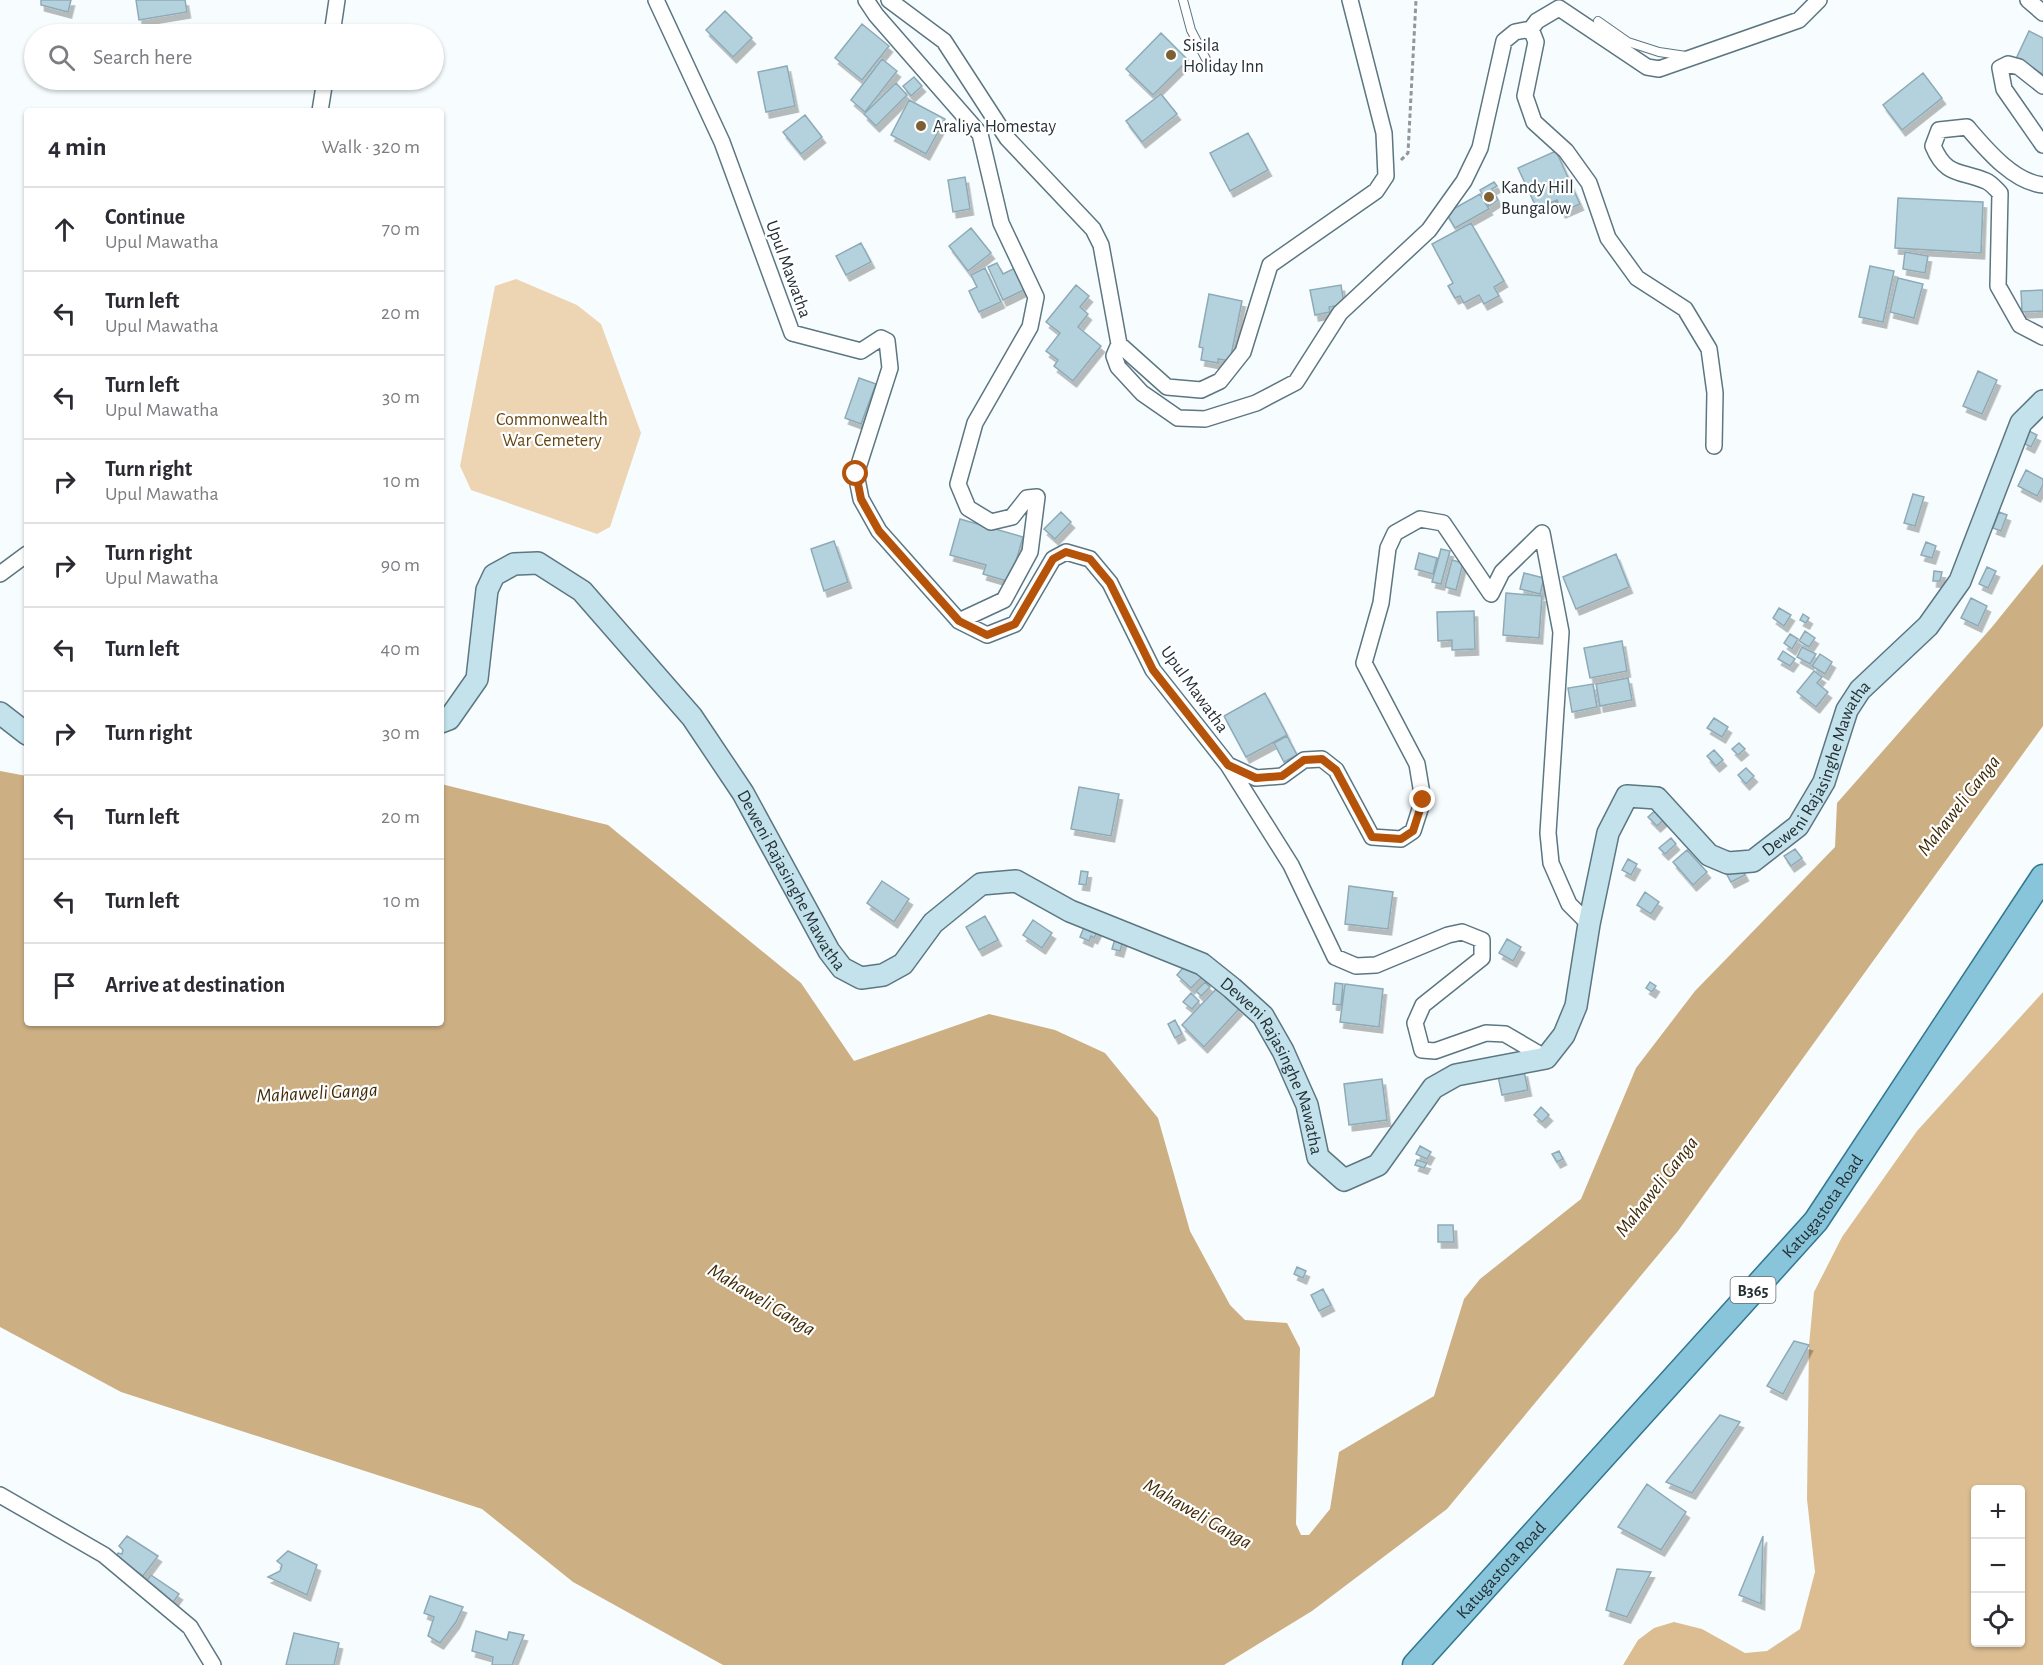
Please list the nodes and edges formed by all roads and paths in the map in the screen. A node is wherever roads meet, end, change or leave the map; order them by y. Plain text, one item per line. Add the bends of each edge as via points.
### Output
1 (337, 0) edge
2 (656, 0) edge
3 (866, 0) edge
4 (889, 0) edge
5 (1183, 0) edge
6 (1350, 0) edge
7 (1416, 0) edge
8 (1819, 0) edge
9 (2028, 0) edge
10 (2043, 13) edge
11 (1598, 21) dead end
12 (333, 24) edge
13 (1531, 29) junction
14 (1693, 57) junction
15 (1206, 59) dead end
16 (2043, 86) edge
17 (323, 90) edge
18 (320, 108) edge
19 (2043, 145) edge
20 (1386, 176) junction
21 (2043, 185) edge
22 (2043, 337) edge
23 (1119, 344) junction
24 (2043, 401) edge
25 (1714, 446) dead end
26 (24, 556) edge
27 (0, 574) edge
28 (959, 621) junction
29 (0, 713) edge
30 (444, 721) edge
31 (24, 732) edge
32 (1228, 765) junction
33 (2043, 878) edge
34 (1589, 924) junction
35 (1546, 1058) junction
36 (0, 1495) edge
37 (213, 1665) edge
38 (1415, 1665) edge

1 - 12 street
2 - 28 street, Upul Mawatha via 722,142 792,333 861,351 881,338 887,341 890,368 856,474 861,499 879,531
3 - 28 street via 980,134 1001,224 1036,297 1030,327 975,423 958,484 968,508 991,522 1012,517 1027,498 1037,497 1030,552 1004,600
4 - 23 street via 944,41 1007,138 1093,229 1101,245
5 - 15 lane via 1191,30
6 - 20 street via 1384,133
7 - 20 path via 1408,153
8 - 14 street via 1799,20
9 - 10 street
11 - 14 lane via 1628,42
13 - 14 street via 1558,8 1647,67 1659,69
13 - 23 street via 1515,32 1504,41 1480,148 1464,181 1430,230 1340,313 1296,382 1256,403 1205,419 1178,418 1142,393 1118,367 1114,356
13 - 25 street via 1536,42 1525,96 1534,122 1566,151 1589,183 1608,238 1637,278 1685,309 1709,350 1715,393
16 - 19 street via 2019,67 2008,64 2000,68 2004,89
17 - 18 street
20 - 23 street via 1376,191 1270,265 1243,352 1220,381 1202,390 1167,387
21 - 22 street via 2033,184 1999,163 1966,127 1939,130 1933,146 1938,159 1955,173 1988,182 2001,193 1998,286 2020,325
24 - 34 street, Deweni Rajasinghe Mawatha via 2021,423 1960,581 1928,626 1860,690 1847,710 1824,782 1798,826 1753,861 1728,863 1709,855 1657,798 1627,796 1608,833
26 - 27 street
28 - 32 street, Upul Mawatha via 987,635 1015,624 1053,559 1066,552 1090,559 1110,583 1153,670
29 - 31 street
30 - 35 street, Deweni Rajasinghe Mawatha via 477,679 487,590 494,575 514,564 538,563 582,591 692,717 743,793 829,951 842,968 861,978 883,975 903,964 933,923 981,884 1016,881 1070,911 1202,964 1263,1016 1307,1105 1318,1157 1344,1180 1378,1165 1433,1088 1456,1075
32 - 34 street via 1256,778 1282,776 1304,760 1322,759 1336,770 1372,837 1401,839 1413,831 1423,800 1418,764 1364,663 1381,603 1388,548 1395,533 1420,519 1443,523 1491,594 1502,572 1542,533 1561,632 1548,833 1551,863 1569,904
32 - 35 street, Upul Mawatha via 1291,865 1335,957 1356,966 1376,965 1448,934 1462,932 1482,940 1482,958 1423,1005 1415,1023 1422,1050 1435,1051 1486,1033 1505,1034
33 - 38 main road, Katugastota Road / B365 via 1816,1221
34 - 35 street, Deweni Rajasinghe Mawatha via 1576,1006 1564,1035
36 - 37 street via 104,1556 190,1627

